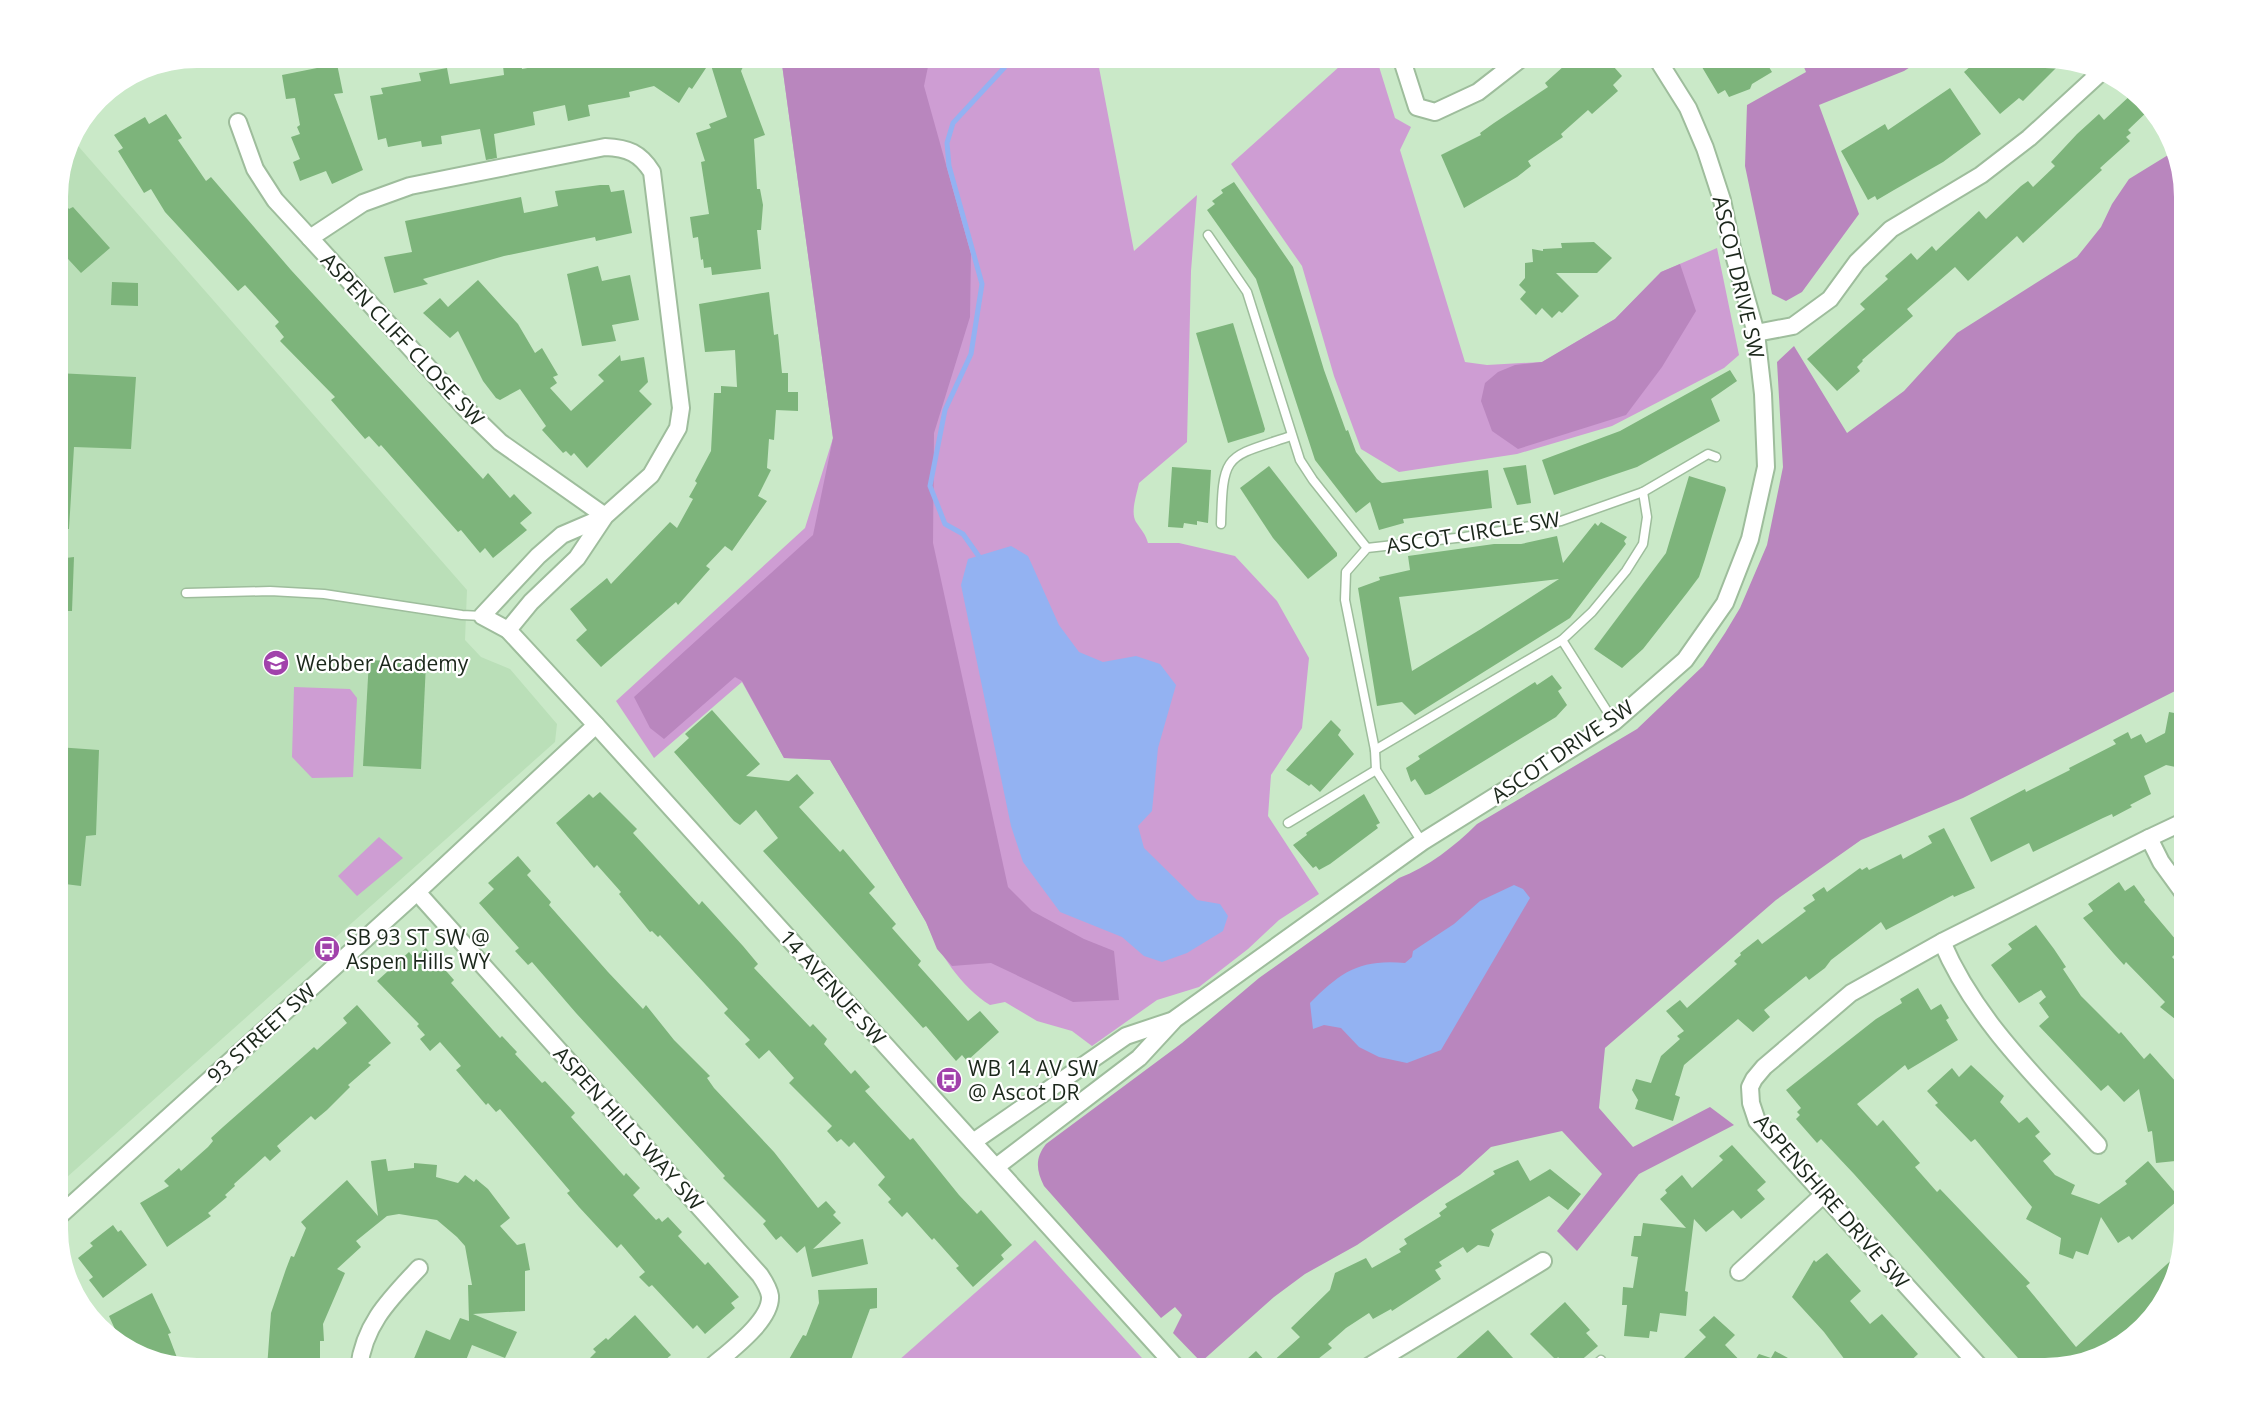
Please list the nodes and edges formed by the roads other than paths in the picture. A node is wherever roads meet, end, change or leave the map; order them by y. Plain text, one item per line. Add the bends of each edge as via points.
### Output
1 (1405, 68) edge
2 (1509, 68) edge
3 (1663, 68) edge
4 (2095, 78) edge
5 (238, 122) dead end
6 (1208, 235) dead end
7 (310, 238) junction
8 (1756, 333) junction
9 (1291, 436) junction
10 (1716, 457) dead end
11 (1643, 492) junction
12 (605, 516) junction
13 (1221, 524) dead end
14 (1367, 549) junction
15 (186, 593) dead end
16 (482, 616) junction
17 (508, 630) junction
18 (1562, 640) junction
19 (1614, 722) junction
20 (596, 725) junction
21 (1375, 750) junction
22 (1376, 770) junction
23 (1288, 823) dead end
24 (2174, 826) edge
25 (2149, 838) junction
26 (1422, 842) junction
27 (2174, 880) edge
28 (417, 892) junction
29 (1942, 942) junction
30 (1175, 1019) junction
31 (973, 1142) junction
32 (2098, 1145) dead end
33 (996, 1167) junction
34 (1823, 1195) junction
35 (68, 1208) edge
36 (1543, 1261) dead end
37 (419, 1268) dead end
38 (1739, 1272) dead end
39 (361, 1358) edge
40 (721, 1358) edge
41 (1168, 1358) edge
42 (1383, 1358) edge
43 (1972, 1358) edge

1 - 2 street via 1417,107 1435,112 1478,92
3 - 8 street, ASCOT DRIVE SW via 1688,108 1705,148
4 - 8 street via 2029,138 1981,175 1891,229 1857,262 1830,299 1793,326
5 - 7 street via 255,169 275,200
6 - 9 lane via 1247,292
7 - 12 street, ASPEN CLIFF CLOSE SW via 500,442
7 - 12 street, ASPEN CLIFF CLOSE SW via 363,203 410,186 605,147 622,147 636,153 654,182 681,408 678,428 661,463
8 - 19 street, ASCOT DRIVE SW via 1766,467 1750,539 1725,603 1685,660
9 - 13 lane via 1243,452 1229,462 1222,478
9 - 14 lane via 1313,480
10 - 11 lane, ASCOT CIRCLE SW via 1708,454
11 - 14 lane, ASCOT CIRCLE SW via 1561,521
11 - 18 lane via 1647,517 1643,544 1592,612
12 - 16 street, ASPEN CLIFF CLOSE SW via 562,535
12 - 17 street, ASPEN CLIFF CLOSE SW via 577,558
14 - 21 lane, ASCOT CIRCLE SW via 1346,572 1345,600
15 - 16 lane via 324,594
16 - 17 street, 14 AVENUE SW
17 - 20 street, 14 AVENUE SW
18 - 19 lane
18 - 21 lane
19 - 26 street, ASCOT DRIVE SW
20 - 28 street, 93 STREET SW
20 - 31 street, 14 AVENUE SW
21 - 22 lane, ASCOT CIRCLE SW
22 - 23 lane
22 - 26 lane, ASCOT CIRCLE SW
24 - 25 street, ASPENSHIRE DRIVE SW
25 - 27 street
25 - 29 street, ASPENSHIRE DRIVE SW
26 - 30 street, ASCOT DRIVE SW
28 - 35 street, 93 STREET SW
28 - 40 street, ASPEN HILLS WAY SW via 760,1275 770,1296 765,1315
29 - 32 street via 1983,1016
29 - 34 street, ASPENSHIRE DRIVE SW via 1851,993 1764,1067 1750,1087 1751,1109 1757,1121
30 - 31 street, ASCOT DRIVE SW via 1126,1036
30 - 33 street, ASCOT DRIVE SW via 1139,1058
31 - 33 street, 14 AVENUE SW
33 - 41 street, 14 AVENUE SW
34 - 38 street
34 - 43 street, ASPENSHIRE DRIVE SW
36 - 42 street
37 - 39 street via 378,1312 368,1330

